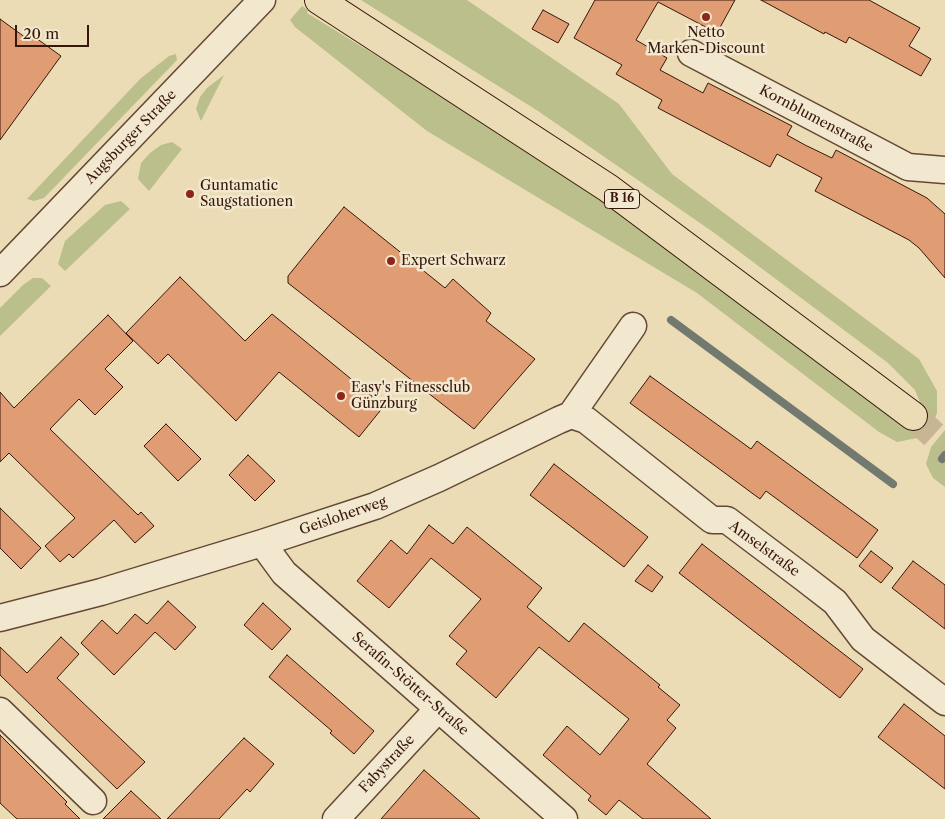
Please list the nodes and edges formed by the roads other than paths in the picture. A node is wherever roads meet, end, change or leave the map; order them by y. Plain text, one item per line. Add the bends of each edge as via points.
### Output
1 (262, 0) edge
2 (319, 0) edge
3 (691, 53) dead end
4 (945, 170) edge
5 (0, 273) edge
6 (633, 326) dead end
7 (571, 415) junction
8 (913, 416) tunnel mouth
9 (262, 543) junction
10 (0, 618) edge
11 (945, 702) edge
12 (438, 709) junction
13 (0, 710) edge
14 (93, 802) dead end
15 (336, 819) edge
16 (564, 819) edge

1 - 5 street, Augsburger Straße
2 - 8 main road, B 16 via 608,188
3 - 4 street, Kornblumenstraße via 908,167
6 - 7 street
7 - 9 street, Geisloherweg via 376,506
7 - 11 street, Amselstraße via 586,420 712,520 727,520 804,578 835,602 863,639
9 - 10 street, Geisloherweg via 101,592
9 - 12 street, Serafin-Stötter-Straße via 284,573
12 - 15 street, Fabystraße
12 - 16 street, Serafin-Stötter-Straße
13 - 14 street

